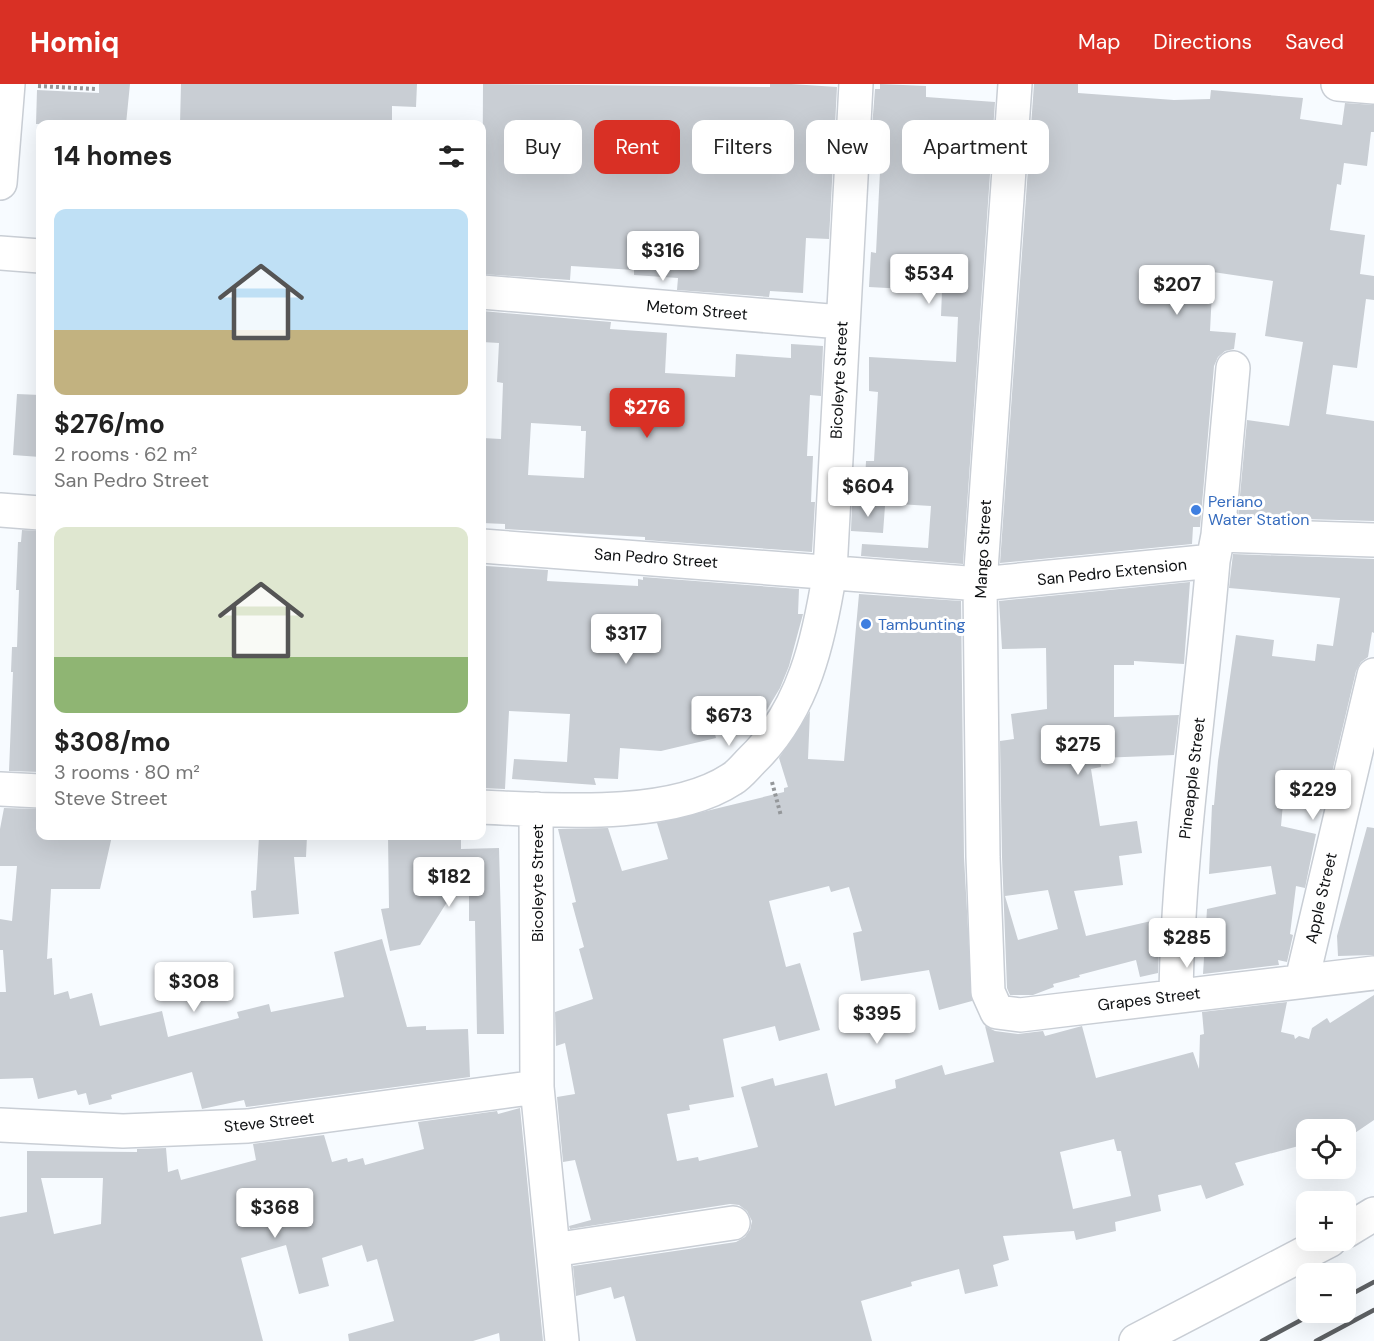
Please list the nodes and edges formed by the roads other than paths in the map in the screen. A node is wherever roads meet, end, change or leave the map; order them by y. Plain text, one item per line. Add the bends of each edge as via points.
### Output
1 (8, 84) edge
2 (856, 84) edge
3 (1015, 84) edge
4 (1338, 84) edge
5 (1374, 87) edge
6 (0, 183) edge
7 (0, 253) edge
8 (36, 256) edge
9 (486, 292) edge
10 (841, 322) junction
11 (1233, 368) dead end
12 (0, 510) edge
13 (36, 513) edge
14 (1374, 540) edge
15 (486, 546) edge
16 (1216, 548) junction
17 (830, 571) junction
18 (980, 584) junction
19 (1374, 675) edge
20 (0, 789) edge
21 (36, 791) edge
22 (486, 807) edge
23 (536, 809) junction
24 (1374, 973) edge
25 (1302, 980) junction
26 (1176, 996) junction
27 (997, 1012) joint
28 (537, 1087) junction
29 (0, 1125) edge
30 (1374, 1214) edge
31 (733, 1223) dead end
32 (1356, 1225) edge
33 (553, 1250) junction
34 (1309, 1251) edge
35 (562, 1341) edge
36 (1136, 1341) edge

1 - 6 street
2 - 10 street, Bicoleyte Street
3 - 18 street, Mango Street
4 - 5 street
7 - 8 street
9 - 10 street, Metom Street
10 - 17 street, Bicoleyte Street
11 - 16 street, Pineapple Street
12 - 13 street
14 - 16 street, San Pedro Extension
15 - 17 street, San Pedro Street
16 - 18 street, San Pedro Extension
16 - 26 street, Pineapple Street via 1183,849
17 - 18 street, San Pedro Extension
17 - 23 street, Bicoleyte Street via 807,673 787,719 764,749 732,779 687,799 632,808
18 - 27 street, Mango Street via 988,992
19 - 25 street, Apple Street
20 - 21 street
22 - 23 street
23 - 28 street, Bicoleyte Street
24 - 25 street, Grapes Street
25 - 26 street, Grapes Street
26 - 27 street, Grapes Street via 1020,1015
28 - 29 street, Steve Street via 248,1126 123,1131
28 - 33 street, Bicoleyte Street
30 - 32 street
31 - 33 street
33 - 35 street, Bicoleyte Street
34 - 36 street

